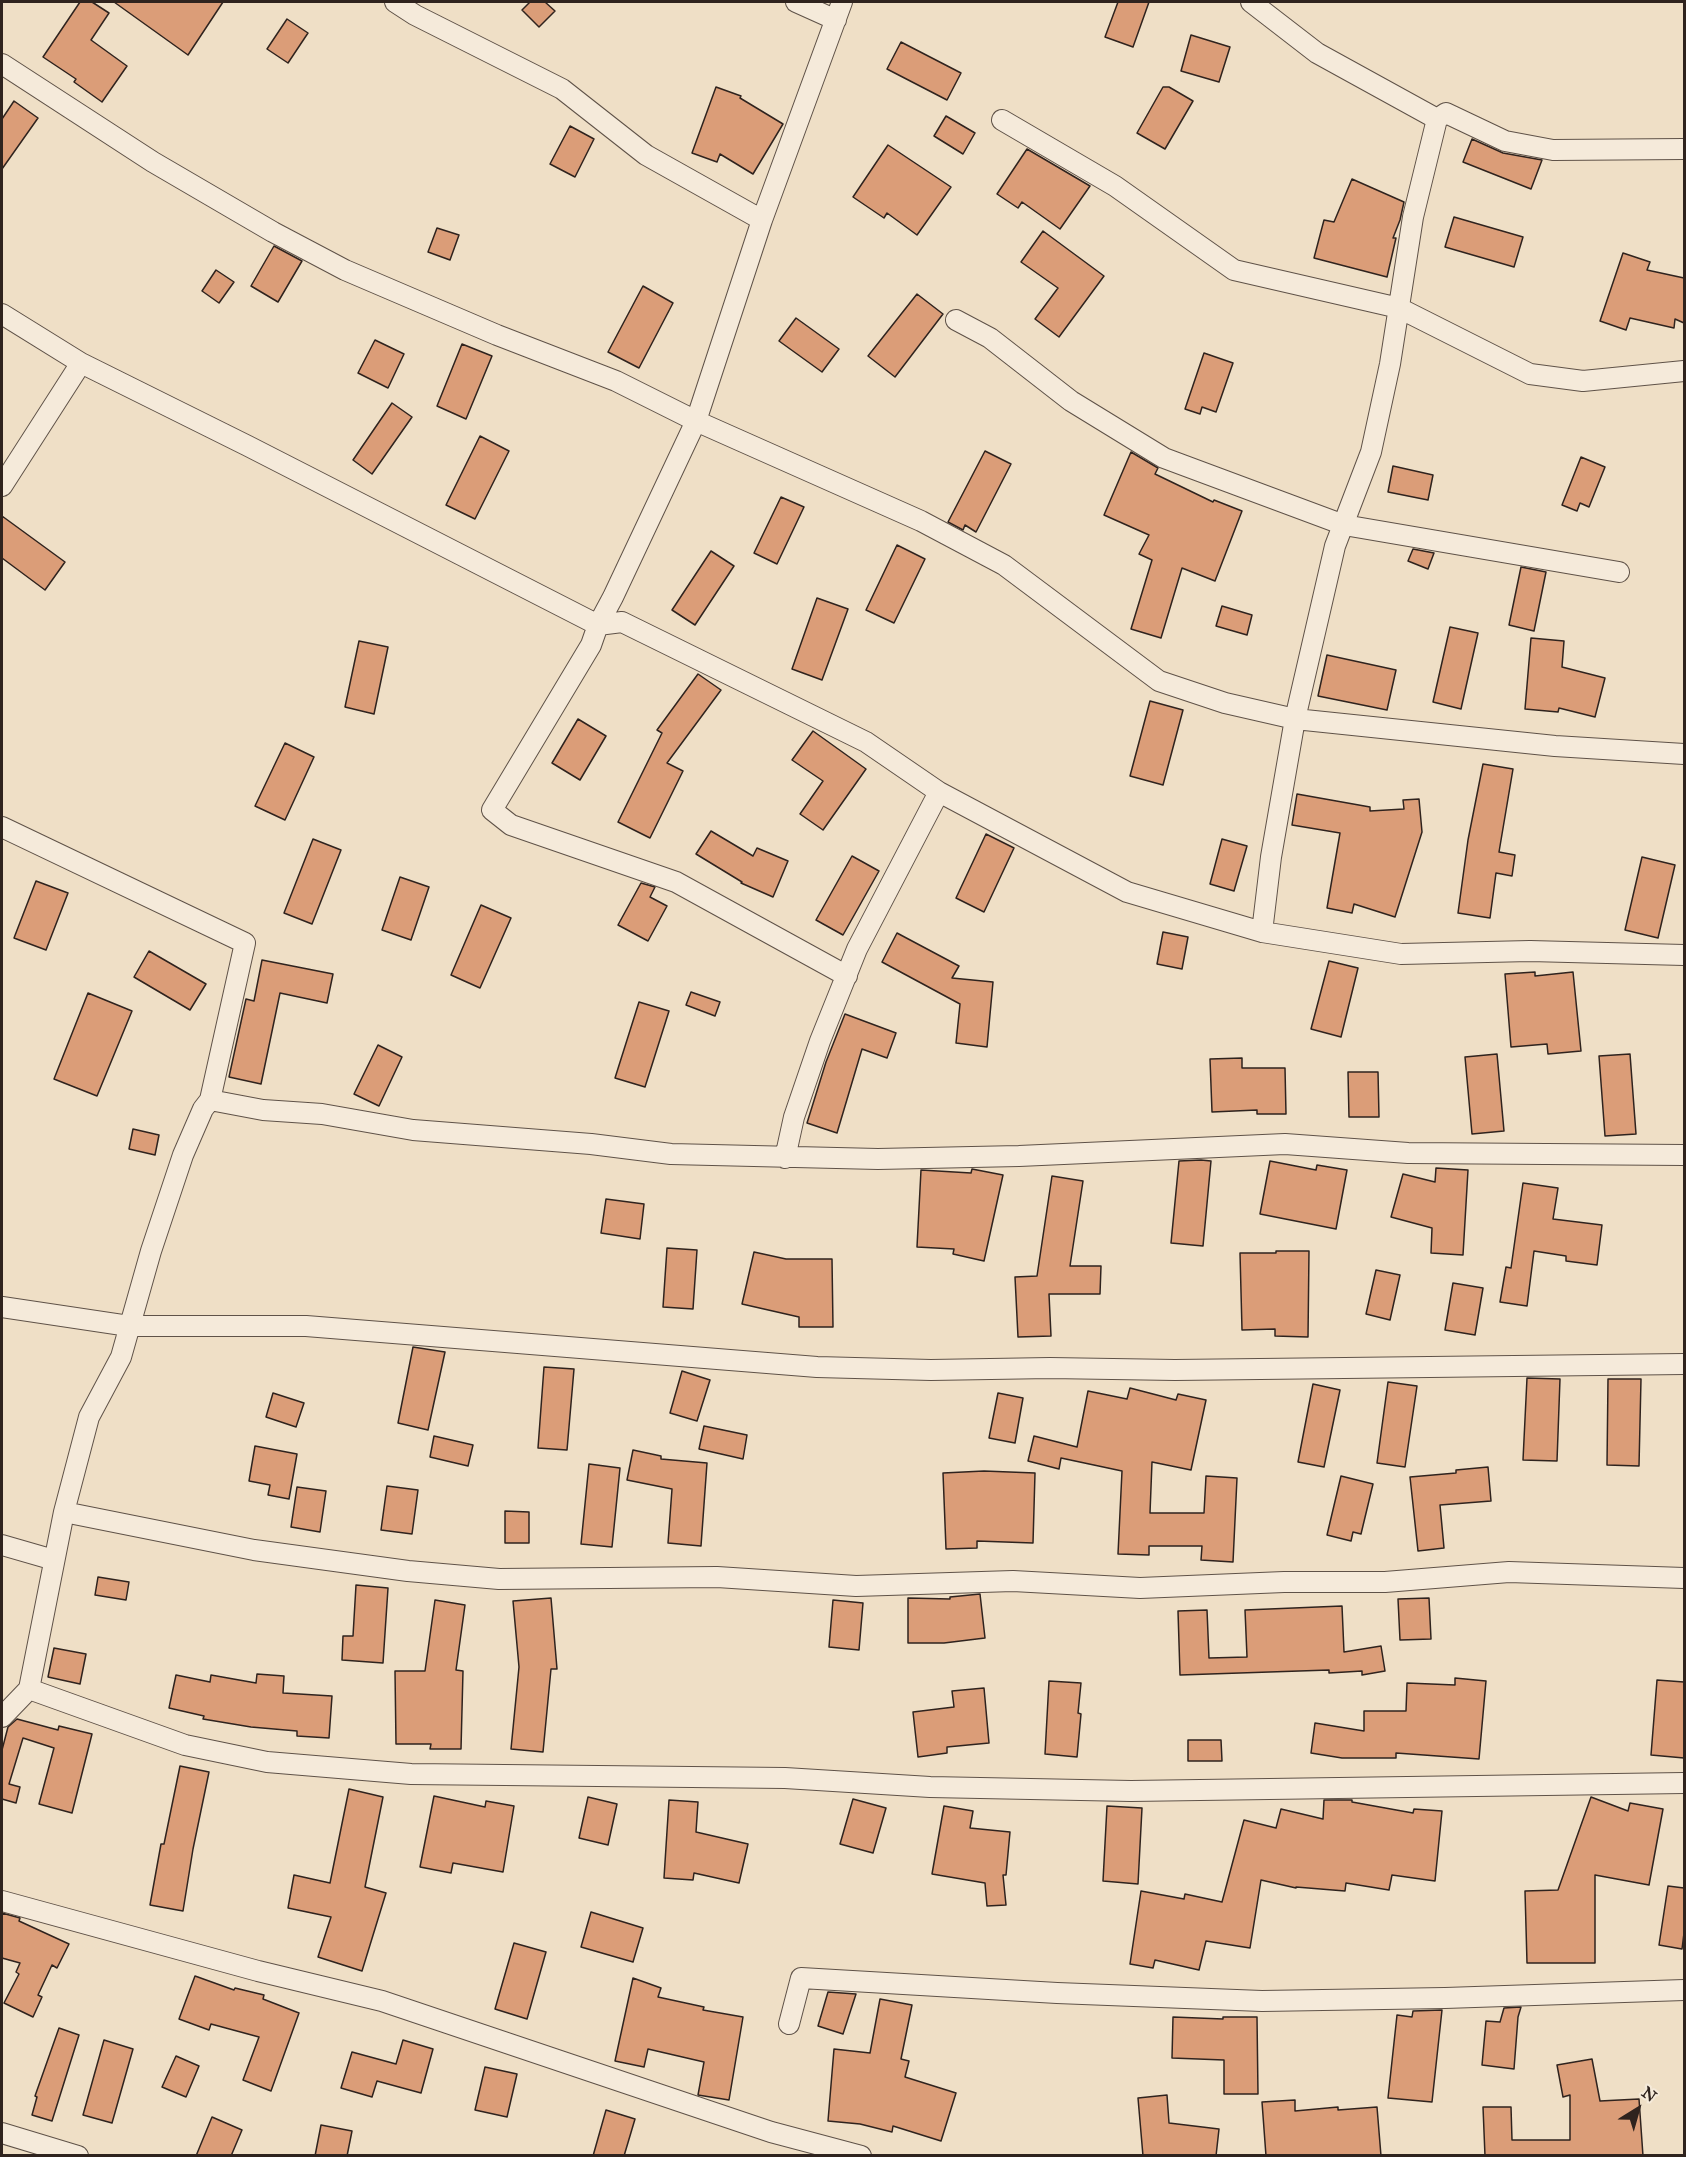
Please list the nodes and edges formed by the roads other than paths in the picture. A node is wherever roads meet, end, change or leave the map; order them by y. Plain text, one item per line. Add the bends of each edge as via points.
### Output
1 (395, 2) edge
2 (796, 2) edge
3 (1251, 2) edge
4 (839, 10) edge
5 (2, 64) edge
6 (1437, 119) junction
7 (1002, 120) dead end
8 (1684, 149) edge
9 (762, 220) junction
10 (1399, 308) junction
11 (2, 314) edge
12 (956, 320) dead end
13 (81, 363) junction
14 (1684, 371) edge
15 (696, 421) junction
16 (2, 486) edge
17 (1344, 525) junction
18 (1619, 572) dead end
19 (597, 625) junction
20 (1295, 719) junction
21 (1684, 754) edge
22 (939, 792) junction
23 (2, 827) edge
24 (1262, 932) junction
25 (1684, 955) edge
26 (847, 976) junction
27 (210, 1100) junction
28 (1684, 1155) edge
29 (785, 1158) junction
30 (2, 1307) edge
31 (129, 1326) junction
32 (1684, 1364) edge
33 (64, 1512) junction
34 (2, 1545) edge
35 (54, 1560) junction
36 (1684, 1578) edge
37 (29, 1689) junction
38 (2, 1717) edge
39 (1684, 1783) edge
40 (2, 1901) edge
41 (1684, 1990) edge
42 (789, 2024) dead end
43 (2, 2133) edge
44 (78, 2156) edge
45 (861, 2156) edge

1 - 9 street via 562,89 646,155
2 - 4 street
3 - 6 street via 1317,53
4 - 9 street
5 - 15 street via 153,162 345,270 616,381
6 - 8 street via 1446,113 1505,141 1553,150
6 - 10 street via 1413,217
7 - 10 street via 1115,186 1234,270
9 - 15 street
10 - 14 street via 1530,374 1583,381
10 - 17 street via 1371,452
11 - 13 street
12 - 17 street via 990,338 1071,401 1164,458
13 - 16 street
13 - 19 street
15 - 19 street via 614,597
15 - 20 street via 921,521 1004,565 1159,681 1225,703
17 - 18 street
17 - 20 street via 1335,546
19 - 22 street via 622,622 866,742
19 - 26 street via 591,645 492,810 511,825 676,882
20 - 21 street via 1555,746
20 - 24 street
22 - 24 street via 1127,892
22 - 26 street via 857,949
23 - 27 street via 245,943
24 - 25 street via 1401,954 1530,951
26 - 29 street via 794,1117
27 - 29 street via 413,1130 671,1154
27 - 31 street via 183,1155
28 - 29 street via 1408,1153 1285,1144 878,1160
30 - 31 street
31 - 32 street via 306,1326 817,1367 931,1370
31 - 33 street via 121,1357 89,1417
33 - 35 street
33 - 36 street via 254,1550 499,1579 717,1577 856,1586 1013,1581 1140,1588 1385,1582 1509,1572
34 - 35 street
35 - 37 street
37 - 38 street
37 - 39 street via 185,1745 267,1762 411,1774 785,1778 930,1787 1131,1791
40 - 45 street via 382,2001 771,2132
41 - 42 street via 1262,2001 801,1978
43 - 44 street

